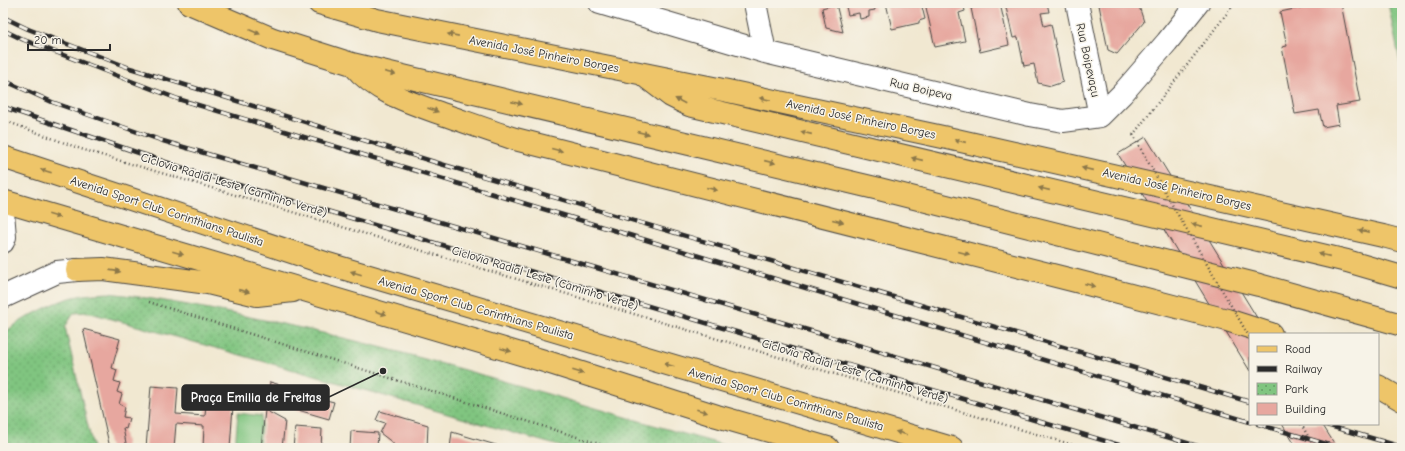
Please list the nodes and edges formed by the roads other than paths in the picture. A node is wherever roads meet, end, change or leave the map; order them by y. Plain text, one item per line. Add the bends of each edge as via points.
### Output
1 (190, 3) edge
2 (322, 3) edge
3 (600, 3) edge
4 (755, 3) edge
5 (1076, 3) edge
6 (1198, 3) edge
7 (765, 52) junction
8 (352, 64) junction
9 (642, 74) junction
10 (1100, 116) junction
11 (3, 157) edge
12 (3, 201) edge
13 (3, 212) edge
14 (1402, 241) edge
15 (3, 242) edge
16 (76, 270) joint
17 (1402, 277) edge
18 (303, 290) junction
19 (3, 297) edge
20 (1402, 325) edge
21 (1268, 333) edge
22 (1379, 387) edge
23 (1402, 400) edge
24 (828, 448) edge
25 (952, 448) edge

1 -> 8 main road via 273,39
9 -> 2 main road, Avenida José Pinheiro Borges via 377,20
3 - 7 street, Rua Boipeva
4 - 7 street
5 - 10 street, Rua Boipevaçu
6 - 10 street via 1122,94
7 - 10 street, Rua Boipeva via 1030,115 1063,120
8 -> 20 main road via 875,188 1259,285
8 -> 21 main road via 363,76 385,91 515,139 1196,312
14 -> 9 main road, Avenida José Pinheiro Borges via 952,139
17 -> 9 main road via 1347,261 689,106
25 -> 11 main road, Avenida Sport Club Corinthians Paulista via 325,263
12 -> 18 main road
13 - 15 street
16 -> 18 main road via 103,269 208,283 257,295
16 - 19 street via 57,272
18 -> 24 main road
22 - 23 main road

